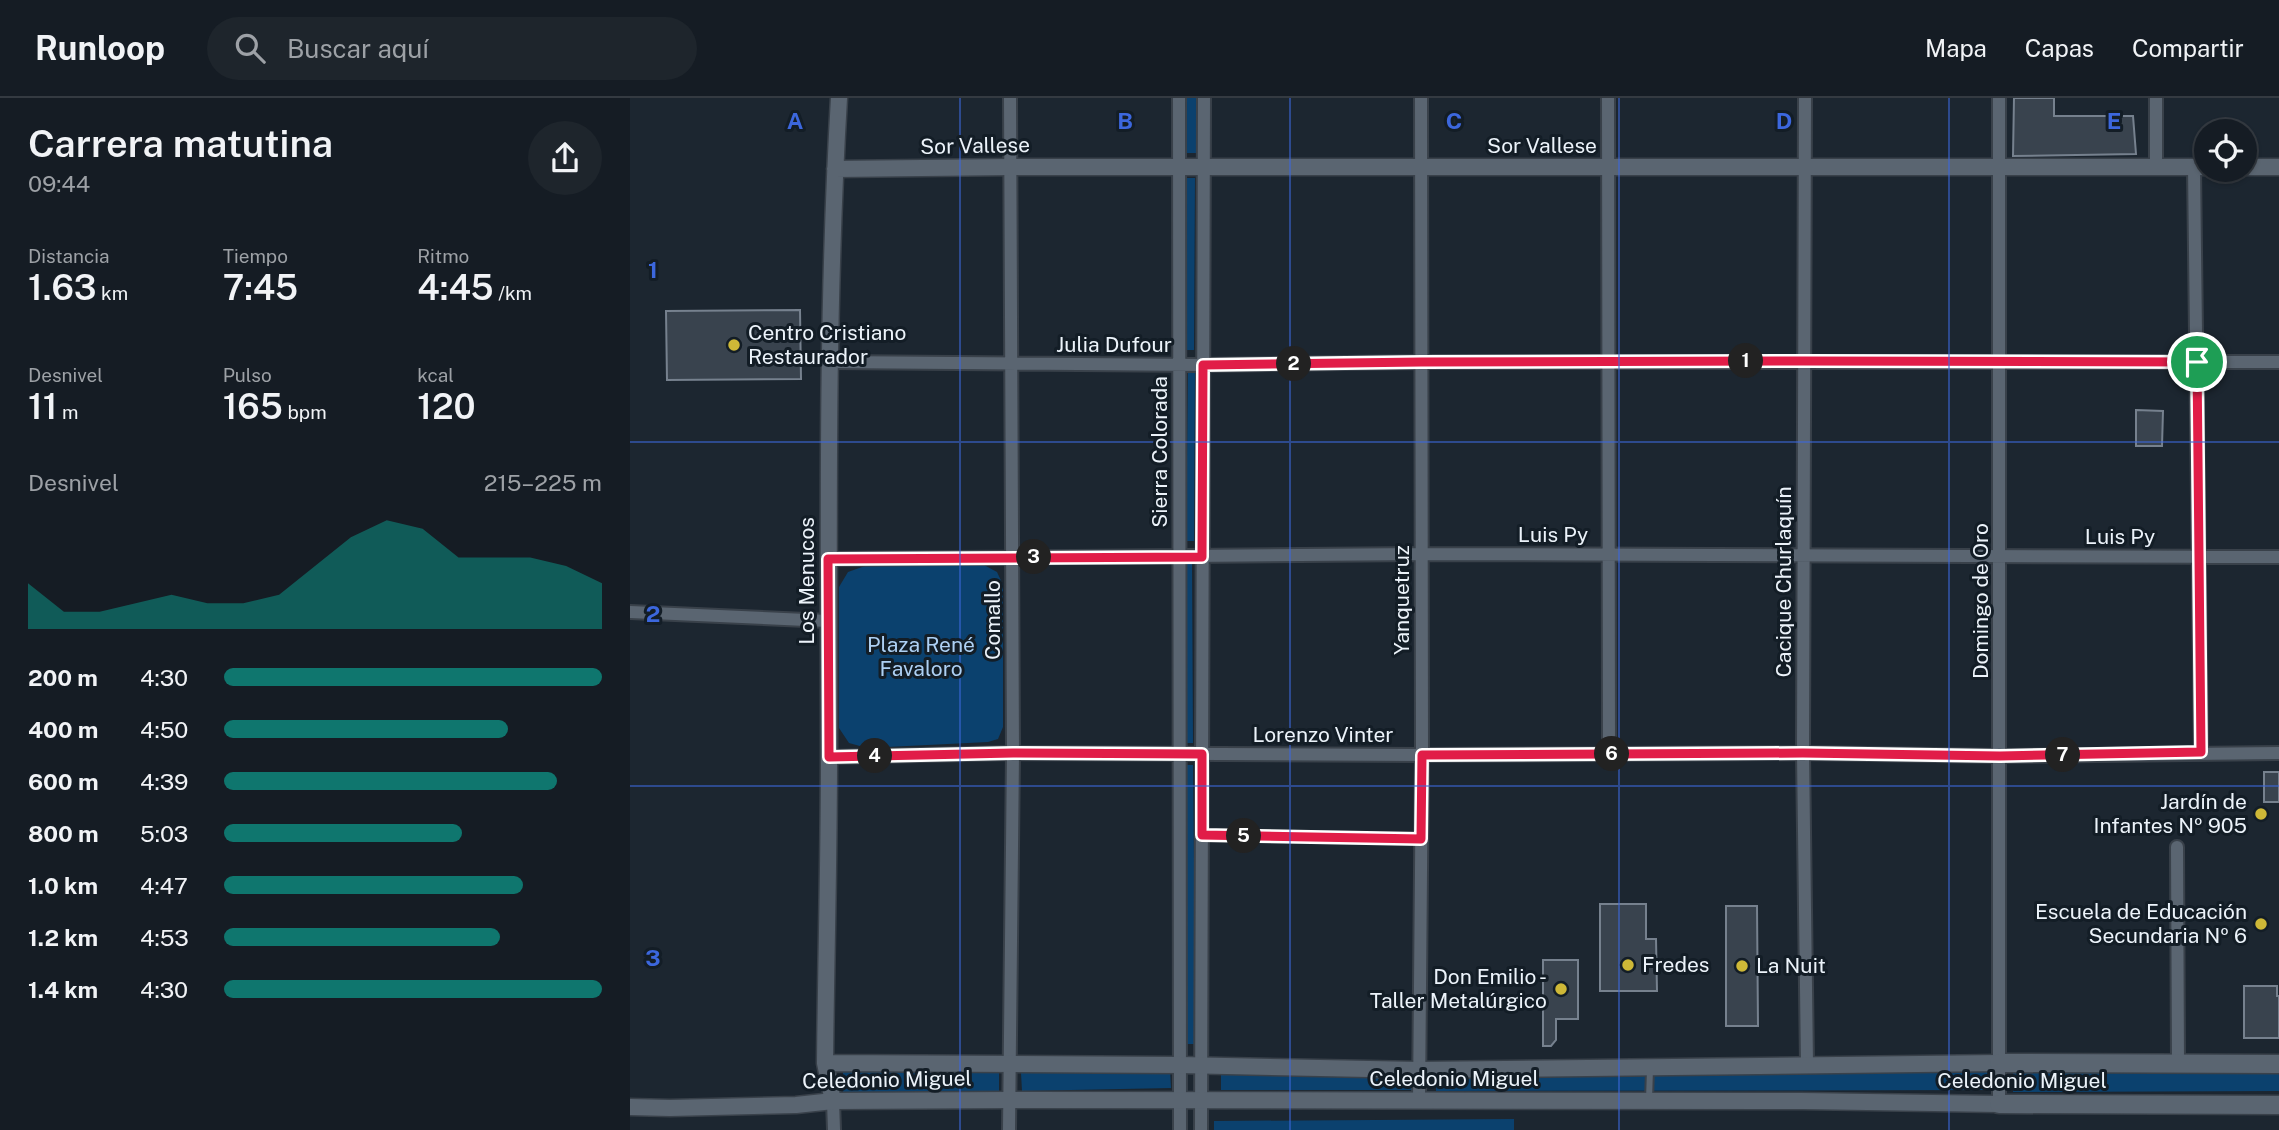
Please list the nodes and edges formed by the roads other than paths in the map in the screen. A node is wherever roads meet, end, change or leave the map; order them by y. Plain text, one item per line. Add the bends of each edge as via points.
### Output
1 (839, 98) edge
2 (1010, 98) edge
3 (1179, 98) edge
4 (1204, 98) edge
5 (1420, 98) edge
6 (1608, 98) edge
7 (1805, 98) edge
8 (1999, 98) edge
9 (2156, 98) edge
10 (1180, 166) junction
11 (1805, 166) junction
12 (1010, 167) junction
13 (1204, 167) junction
14 (1420, 167) junction
15 (1608, 167) junction
16 (1999, 167) junction
17 (2156, 167) junction
18 (2194, 167) edge
19 (2257, 167) edge
20 (2279, 167) edge
21 (835, 169) junction
22 (2200, 182) edge
23 (1804, 361) junction
24 (831, 362) junction
25 (1421, 362) junction
26 (1608, 362) junction
27 (2000, 362) junction
28 (2197, 362) junction
29 (2279, 362) edge
30 (1012, 364) junction
31 (1180, 365) junction
32 (1203, 365) junction
33 (1421, 554) junction
34 (1609, 554) junction
35 (1804, 554) junction
36 (2000, 556) junction
37 (2199, 556) junction
38 (1012, 557) junction
39 (1180, 557) junction
40 (1202, 557) junction
41 (2279, 557) edge
42 (828, 559) junction
43 (630, 612) edge
44 (828, 621) junction
45 (2201, 752) junction
46 (1013, 753) junction
47 (1180, 753) junction
48 (1803, 753) junction
49 (2279, 753) edge
50 (1202, 754) junction
51 (1609, 754) junction
52 (1422, 755) junction
53 (2000, 756) junction
54 (829, 757) junction
55 (1202, 835) junction
56 (1421, 839) junction
57 (2177, 847) dead end
58 (825, 1063) junction
59 (1999, 1063) junction
60 (2178, 1064) junction
61 (2279, 1064) edge
62 (1010, 1065) junction
63 (1180, 1065) junction
64 (1807, 1065) junction
65 (1201, 1067) junction
66 (1650, 1067) junction
67 (1419, 1070) junction
68 (1009, 1100) junction
69 (1180, 1100) junction
70 (1201, 1100) junction
71 (833, 1101) junction
72 (1419, 1101) junction
73 (1648, 1101) junction
74 (1999, 1104) junction
75 (2279, 1105) edge
76 (630, 1107) edge
77 (834, 1130) edge
78 (1009, 1130) edge
79 (1180, 1130) edge
80 (1201, 1130) edge

1 - 21 street, Los Menucos
2 - 12 street, Comallo
3 - 10 street, Sierra Colorada
4 - 13 street, Sierra Colorada
5 - 14 street, Yanquetruz
6 - 15 street
7 - 11 street, Cacique Churlaquín
8 - 16 street, Domingo de Oro
9 - 17 street
10 - 12 street, Sor Vallese
10 - 13 street, Sor Vallese
10 - 31 street, Sierra Colorada
11 - 15 street, Sor Vallese
11 - 16 street, Sor Vallese
11 - 23 street, Cacique Churlaquín
12 - 21 street, Sor Vallese
12 - 30 street, Comallo
13 - 14 street, Sor Vallese
13 - 32 street, Sierra Colorada
14 - 15 street, Sor Vallese
14 - 25 street, Yanquetruz
15 - 26 street
16 - 17 street, Sor Vallese
16 - 27 street, Domingo de Oro
17 - 18 street, Sor Vallese
19 - 20 street
21 - 24 street, Los Menucos
22 - 28 street
23 - 26 street, Julia Dufour
23 - 27 street, Julia Dufour
23 - 35 street, Cacique Churlaquín
24 - 30 street, Julia Dufour
24 - 42 street, Los Menucos
25 - 26 street, Julia Dufour
25 - 32 street, Julia Dufour
25 - 33 street, Yanquetruz
26 - 34 street
27 - 28 street, Julia Dufour
27 - 36 street, Domingo de Oro
28 - 29 street, Julia Dufour
28 - 37 street
30 - 31 street, Julia Dufour
30 - 38 street, Comallo
31 - 32 street, Julia Dufour
31 - 39 street, Sierra Colorada
32 - 40 street, Sierra Colorada
33 - 34 street, Luis Py
33 - 40 street, Luis Py
33 - 52 street, Yanquetruz
34 - 35 street, Luis Py
34 - 51 street
35 - 36 street, Luis Py
35 - 48 street, Cacique Churlaquín
36 - 37 street, Luis Py
36 - 53 street, Domingo de Oro
37 - 41 street, Luis Py
37 - 45 street
38 - 39 street, Luis Py
38 - 42 street, Luis Py
38 - 46 street, Comallo
39 - 40 street, Luis Py
39 - 47 street, Sierra Colorada
40 - 50 street, Sierra Colorada
42 - 44 street, Los Menucos
43 - 44 street
44 - 54 street, Los Menucos
45 - 49 street, Lorenzo Vinter
45 - 53 street, Lorenzo Vinter
46 - 47 street, Lorenzo Vinter
46 - 54 street, Lorenzo Vinter
46 - 62 street, Comallo
47 - 50 street, Lorenzo Vinter
47 - 63 street, Sierra Colorada
48 - 51 street, Lorenzo Vinter
48 - 53 street, Lorenzo Vinter
48 - 64 street, Cacique Churlaquín
50 - 52 street, Lorenzo Vinter
50 - 55 street, Sierra Colorada
51 - 52 street, Lorenzo Vinter
52 - 56 street, Yanquetruz
53 - 59 street, Domingo de Oro
54 - 58 street, Los Menucos
55 - 56 lane
55 - 65 street, Sierra Colorada
56 - 67 street, Yanquetruz
57 - 60 street
58 - 62 street, Celedonio Miguel
58 - 71 street, Los Menucos
59 - 60 main road, Celedonio Miguel
59 - 64 street, Celedonio Miguel
59 - 74 street, Domingo de Oro
60 - 61 main road, Celedonio Miguel
62 - 63 street, Celedonio Miguel
62 - 68 street, Comallo
63 - 65 street, Celedonio Miguel
63 - 69 street, Sierra Colorada
64 - 66 street, Celedonio Miguel
65 - 67 street, Celedonio Miguel
65 - 70 street, Sierra Colorada
66 - 67 street, Celedonio Miguel
66 - 73 lane
67 - 72 street, Yanquetruz
68 - 69 street, Celedonio Miguel
68 - 71 street, Celedonio Miguel
68 - 78 street, Comallo
69 - 70 street, Celedonio Miguel
69 - 79 street, Sierra Colorada
70 - 72 street, Celedonio Miguel
70 - 80 street, Sierra Colorada
71 - 76 street, Celedonio Miguel
71 - 77 street
72 - 73 street, Celedonio Miguel
73 - 74 street, Celedonio Miguel
74 - 75 main road, Celedonio Miguel

